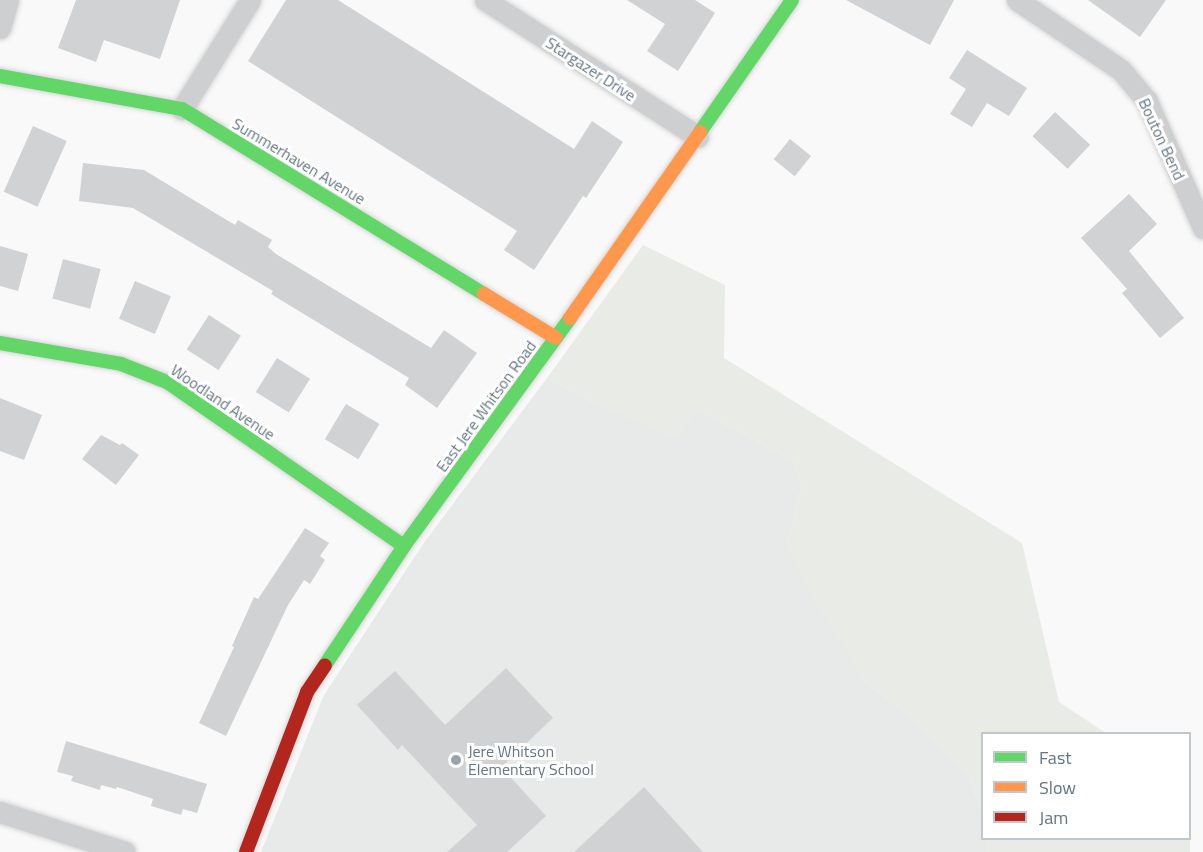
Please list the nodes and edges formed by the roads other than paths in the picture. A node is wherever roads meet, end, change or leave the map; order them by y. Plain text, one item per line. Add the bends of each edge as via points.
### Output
1 (8, 0) edge
2 (250, 0) edge
3 (485, 0) edge
4 (792, 0) edge
5 (1017, 0) edge
6 (0, 28) edge
7 (0, 76) edge
8 (182, 109) junction
9 (698, 137) junction
10 (1203, 228) edge
11 (556, 338) junction
12 (0, 343) edge
13 (404, 546) junction
14 (0, 813) edge
15 (125, 852) edge
16 (246, 852) edge

1 - 6 street
2 - 8 street
3 - 9 street, Stargazer Drive
4 - 9 street, East Jere Whitson Road
5 - 10 street, Bouton Bend via 1121,69 1147,101
7 - 8 street, Summerhaven Avenue
8 - 11 street, Summerhaven Avenue
9 - 11 street, East Jere Whitson Road
11 - 13 street, East Jere Whitson Road
12 - 13 street, Woodland Avenue via 121,364 167,382
13 - 16 street, East Jere Whitson Road via 307,692
14 - 15 street

